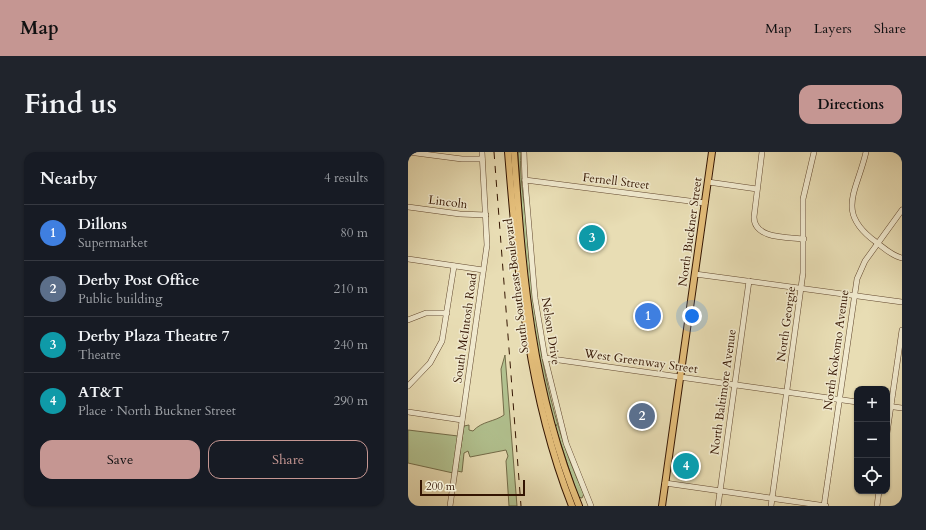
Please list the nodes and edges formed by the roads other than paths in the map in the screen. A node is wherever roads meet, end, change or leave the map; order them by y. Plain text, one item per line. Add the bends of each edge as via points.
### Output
1 (408, 152) edge
2 (482, 152) edge
3 (508, 152) edge
4 (514, 152) edge
5 (524, 152) edge
6 (712, 152) edge
7 (762, 152) edge
8 (814, 152) edge
9 (866, 152) edge
10 (482, 159) junction
11 (525, 180) junction
12 (708, 182) junction
13 (757, 189) junction
14 (705, 203) junction
15 (408, 207) edge
16 (902, 210) edge
17 (486, 215) junction
18 (804, 239) junction
19 (878, 244) junction
20 (902, 258) edge
21 (408, 259) edge
22 (454, 266) junction
23 (483, 270) junction
24 (695, 274) junction
25 (749, 281) junction
26 (801, 288) junction
27 (853, 296) junction
28 (902, 302) edge
29 (447, 313) junction
30 (408, 320) edge
31 (902, 330) edge
32 (545, 358) junction
33 (680, 377) junction
34 (735, 384) junction
35 (408, 386) edge
36 (787, 392) junction
37 (839, 399) junction
38 (890, 400) edge
39 (854, 402) edge
40 (890, 406) edge
41 (902, 408) edge
42 (408, 412) edge
43 (462, 420) junction
44 (666, 483) junction
45 (720, 491) junction
46 (879, 494) edge
47 (772, 498) junction
48 (589, 500) junction
49 (450, 506) edge
50 (577, 506) edge
51 (591, 506) edge
52 (662, 506) edge
53 (718, 506) edge
54 (771, 506) edge
55 (824, 506) edge
56 (877, 506) edge

1 - 10 street
2 - 10 street, South McIntosh Road
3 - 50 main road, South Southeast Boulevard via 527,341 544,419 565,486 570,490
4 - 50 main road, South Southeast Boulevard via 526,294 535,355 553,434
5 - 11 street, Nelson Drive
6 - 12 main road, North Buckner Street
7 - 13 street
8 - 18 street, North Georgie via 803,199
9 - 19 street via 853,194 852,209 859,228
10 - 17 street, South McIntosh Road
11 - 14 street, Fernell Street
11 - 32 street, Nelson Drive via 535,298
12 - 13 street
12 - 14 main road, North Buckner Street
13 - 18 street via 754,217 756,227 764,233
14 - 24 main road, North Buckner Street
15 - 17 street, Lincoln
16 - 19 street, North Kokomo Avenue
17 - 23 street, South McIntosh Road via 487,237
18 - 26 street, North Georgie
19 - 20 street
19 - 27 street, North Kokomo Avenue via 861,268
21 - 22 street
22 - 23 street
22 - 29 street
23 - 43 street, South McIntosh Road
24 - 25 street
24 - 33 main road, North Buckner Street
25 - 26 street
25 - 34 street, North Baltimore Avenue
26 - 27 street
26 - 36 street, North Georgie
27 - 28 street
27 - 37 street, North Kokomo Avenue
29 - 30 street via 426,313
29 - 35 street via 438,351
31 - 38 street
32 - 33 street, West Greenway Street
32 - 48 street, Nelson Drive via 566,443
33 - 34 street, West Greenway Street
33 - 44 main road, North Buckner Street
34 - 36 street, West Greenway Street
34 - 45 street, North Baltimore Avenue
36 - 37 street, West Greenway Street
36 - 47 street, North Georgie
37 - 39 street, West Greenway Street
37 - 55 street, North Kokomo Avenue
40 - 41 street
42 - 43 street
43 - 49 street, South McIntosh Road
44 - 45 street
44 - 52 main road, North Buckner Street
45 - 47 street
45 - 53 street, North Baltimore Avenue
46 - 56 street
47 - 54 street, North Georgie
47 - 55 street
48 - 50 street
48 - 51 street, Nelson Drive

